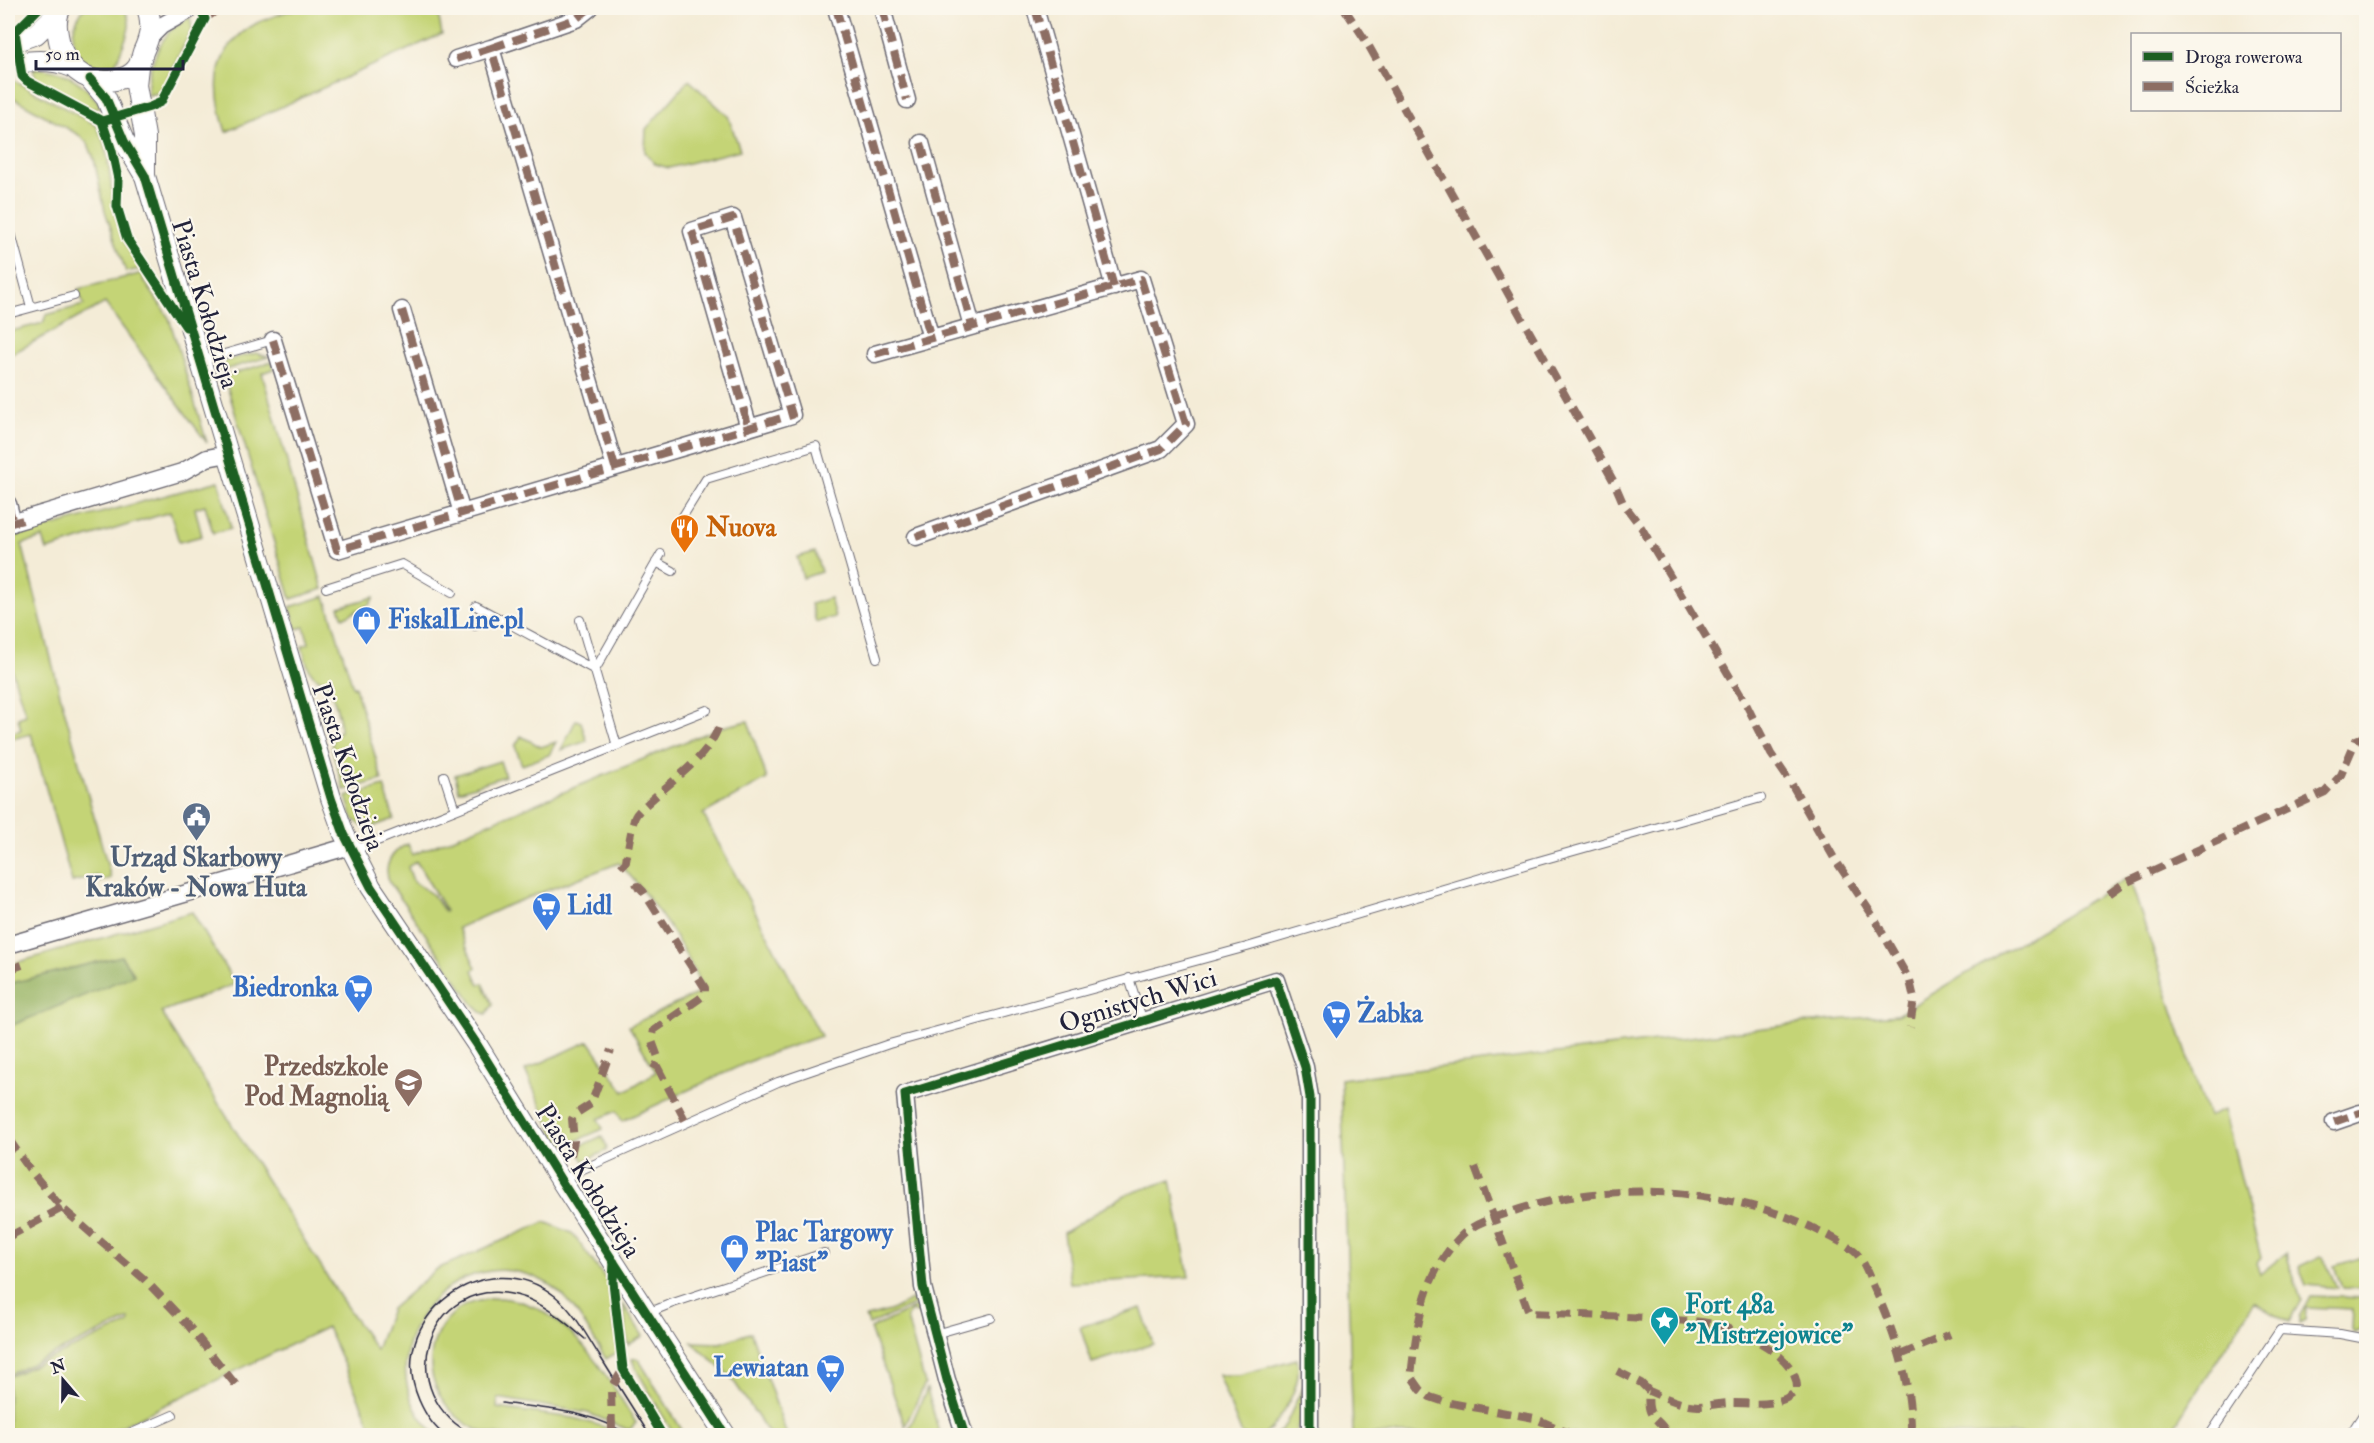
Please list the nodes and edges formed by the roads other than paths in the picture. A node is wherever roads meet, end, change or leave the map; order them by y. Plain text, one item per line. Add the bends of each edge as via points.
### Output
1 (147, 8) edge
2 (193, 8) edge
3 (590, 8) edge
4 (836, 8) edge
5 (882, 8) edge
6 (1035, 8) edge
7 (60, 10) edge
8 (149, 38) junction
9 (8, 44) edge
10 (491, 48) junction
11 (456, 59) dead end
12 (8, 64) edge
13 (72, 67) junction
14 (138, 67) junction
15 (90, 79) junction
16 (907, 100) dead end
17 (921, 143) dead end
18 (145, 176) junction
19 (8, 222) edge
20 (1114, 287) junction
21 (74, 296) dead end
22 (31, 307) junction
23 (402, 310) dead end
24 (8, 314) edge
25 (972, 326) junction
26 (931, 338) junction
27 (273, 340) joint
28 (875, 354) dead end
29 (200, 361) junction
30 (749, 428) junction
31 (228, 454) junction
32 (615, 468) junction
33 (8, 504) edge
34 (462, 513) junction
35 (10, 524) edge
36 (675, 530) dead end
37 (916, 537) dead end
38 (673, 571) dead end
39 (326, 588) dead end
40 (452, 593) dead end
41 (580, 620) dead end
42 (475, 626) dead end
43 (877, 657) dead end
44 (595, 670) junction
45 (707, 710) dead end
46 (617, 746) junction
47 (444, 776) dead end
48 (1761, 798) dead end
49 (455, 810) junction
50 (351, 849) junction
51 (8, 945) edge
52 (1129, 978) junction
53 (1143, 1022) junction
54 (2367, 1113) edge
55 (2334, 1122) dead end
56 (562, 1182) junction
57 (824, 1253) dead end
58 (648, 1313) junction
59 (992, 1318) dead end
60 (935, 1334) junction
61 (2367, 1339) edge
62 (2367, 1410) edge
63 (173, 1415) dead end
64 (1314, 1434) edge
65 (125, 1436) edge
66 (726, 1436) edge
67 (966, 1436) edge
68 (2209, 1436) edge
69 (2349, 1436) edge

1 - 8 street via 151,22
2 - 8 street via 161,26
3 - 10 street via 576,19
4 - 26 street
5 - 16 street
6 - 20 street
7 - 9 street via 36,34
7 - 13 street via 59,44
8 - 14 street
10 - 11 street
10 - 32 street
12 - 13 street via 44,61
13 - 15 street, Piasta Kołodzieja
14 - 15 street via 119,79
14 - 18 street, Piasta Kołodzieja via 136,85 145,136
15 - 18 street, Piasta Kołodzieja via 106,98 124,141
17 - 25 street
18 - 29 street, Piasta Kołodzieja
19 - 22 lane
20 - 25 street
20 - 37 street via 1141,279 1186,424 1161,449
21 - 22 lane
22 - 24 lane
23 - 34 street
25 - 26 street
26 - 28 street
27 - 29 lane
27 - 34 street via 337,550
29 - 31 street, Piasta Kołodzieja
30 - 30 street via 792,415 733,218 692,231
30 - 32 street
31 - 35 street via 207,458 182,472
31 - 50 street, Piasta Kołodzieja via 331,798
32 - 34 street
33 - 35 street
36 - 43 lane via 706,479 816,446
38 - 44 lane via 658,558
39 - 40 lane via 402,564
41 - 44 lane
42 - 44 lane via 480,609
44 - 46 lane
45 - 46 lane
46 - 49 lane
47 - 49 lane
48 - 52 lane
49 - 50 lane
50 - 51 street
50 - 56 street, Piasta Kołodzieja
52 - 53 lane
52 - 56 lane via 823,1065 686,1122
53 - 60 street, Ognistych Wici via 905,1094 922,1276
53 - 64 street, Ognistych Wici via 1276,980 1302,1056 1311,1097 1309,1299
54 - 55 street
56 - 58 street, Piasta Kołodzieja
57 - 58 lane
58 - 66 street, Piasta Kołodzieja
59 - 60 lane
60 - 67 street, Ognistych Wici
61 - 68 lane via 2280,1330
62 - 69 lane
63 - 65 lane

